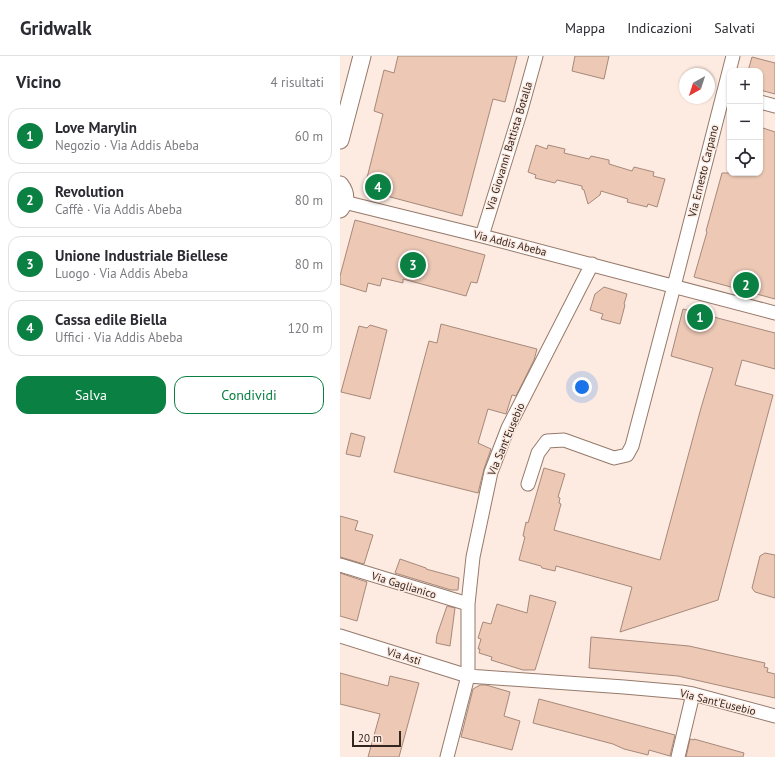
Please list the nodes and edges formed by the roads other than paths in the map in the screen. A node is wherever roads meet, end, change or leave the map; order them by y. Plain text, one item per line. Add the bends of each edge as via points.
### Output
1 (362, 56) edge
2 (536, 56) edge
3 (733, 56) edge
4 (731, 68) edge
5 (727, 93) edge
6 (763, 103) edge
7 (775, 106) edge
8 (340, 140) edge
9 (340, 185) edge
10 (342, 205) edge
11 (482, 236) junction
12 (592, 264) junction
13 (674, 286) junction
14 (775, 312) edge
15 (528, 484) dead end
16 (340, 565) edge
17 (468, 604) junction
18 (340, 636) edge
19 (468, 676) junction
20 (693, 694) junction
21 (775, 716) edge
22 (446, 757) edge
23 (678, 757) edge

1 - 8 street
2 - 11 street, Via Giovanni Battista Botalla
3 - 4 street, Via Ernesto Carpano
5 - 13 street, Via Ernesto Carpano
6 - 7 street
9 - 10 street via 345,196
10 - 11 street, Via Addis Abeba
11 - 12 street, Via Addis Abeba
12 - 13 street, Via Addis Abeba
12 - 17 street, Via Sant'Eusebio via 508,428 491,472 473,557
13 - 14 street, Via Addis Abeba
13 - 15 street via 632,446 627,455 614,458 564,440 547,441 538,453
16 - 17 street, Via Gaglianico
17 - 19 street, Via Sant'Eusebio
18 - 19 street, Via Asti
19 - 20 street, Via Sant'Eusebio
19 - 22 street, Via Sant'Eusebio
20 - 21 street, Via Sant'Eusebio
20 - 23 street

